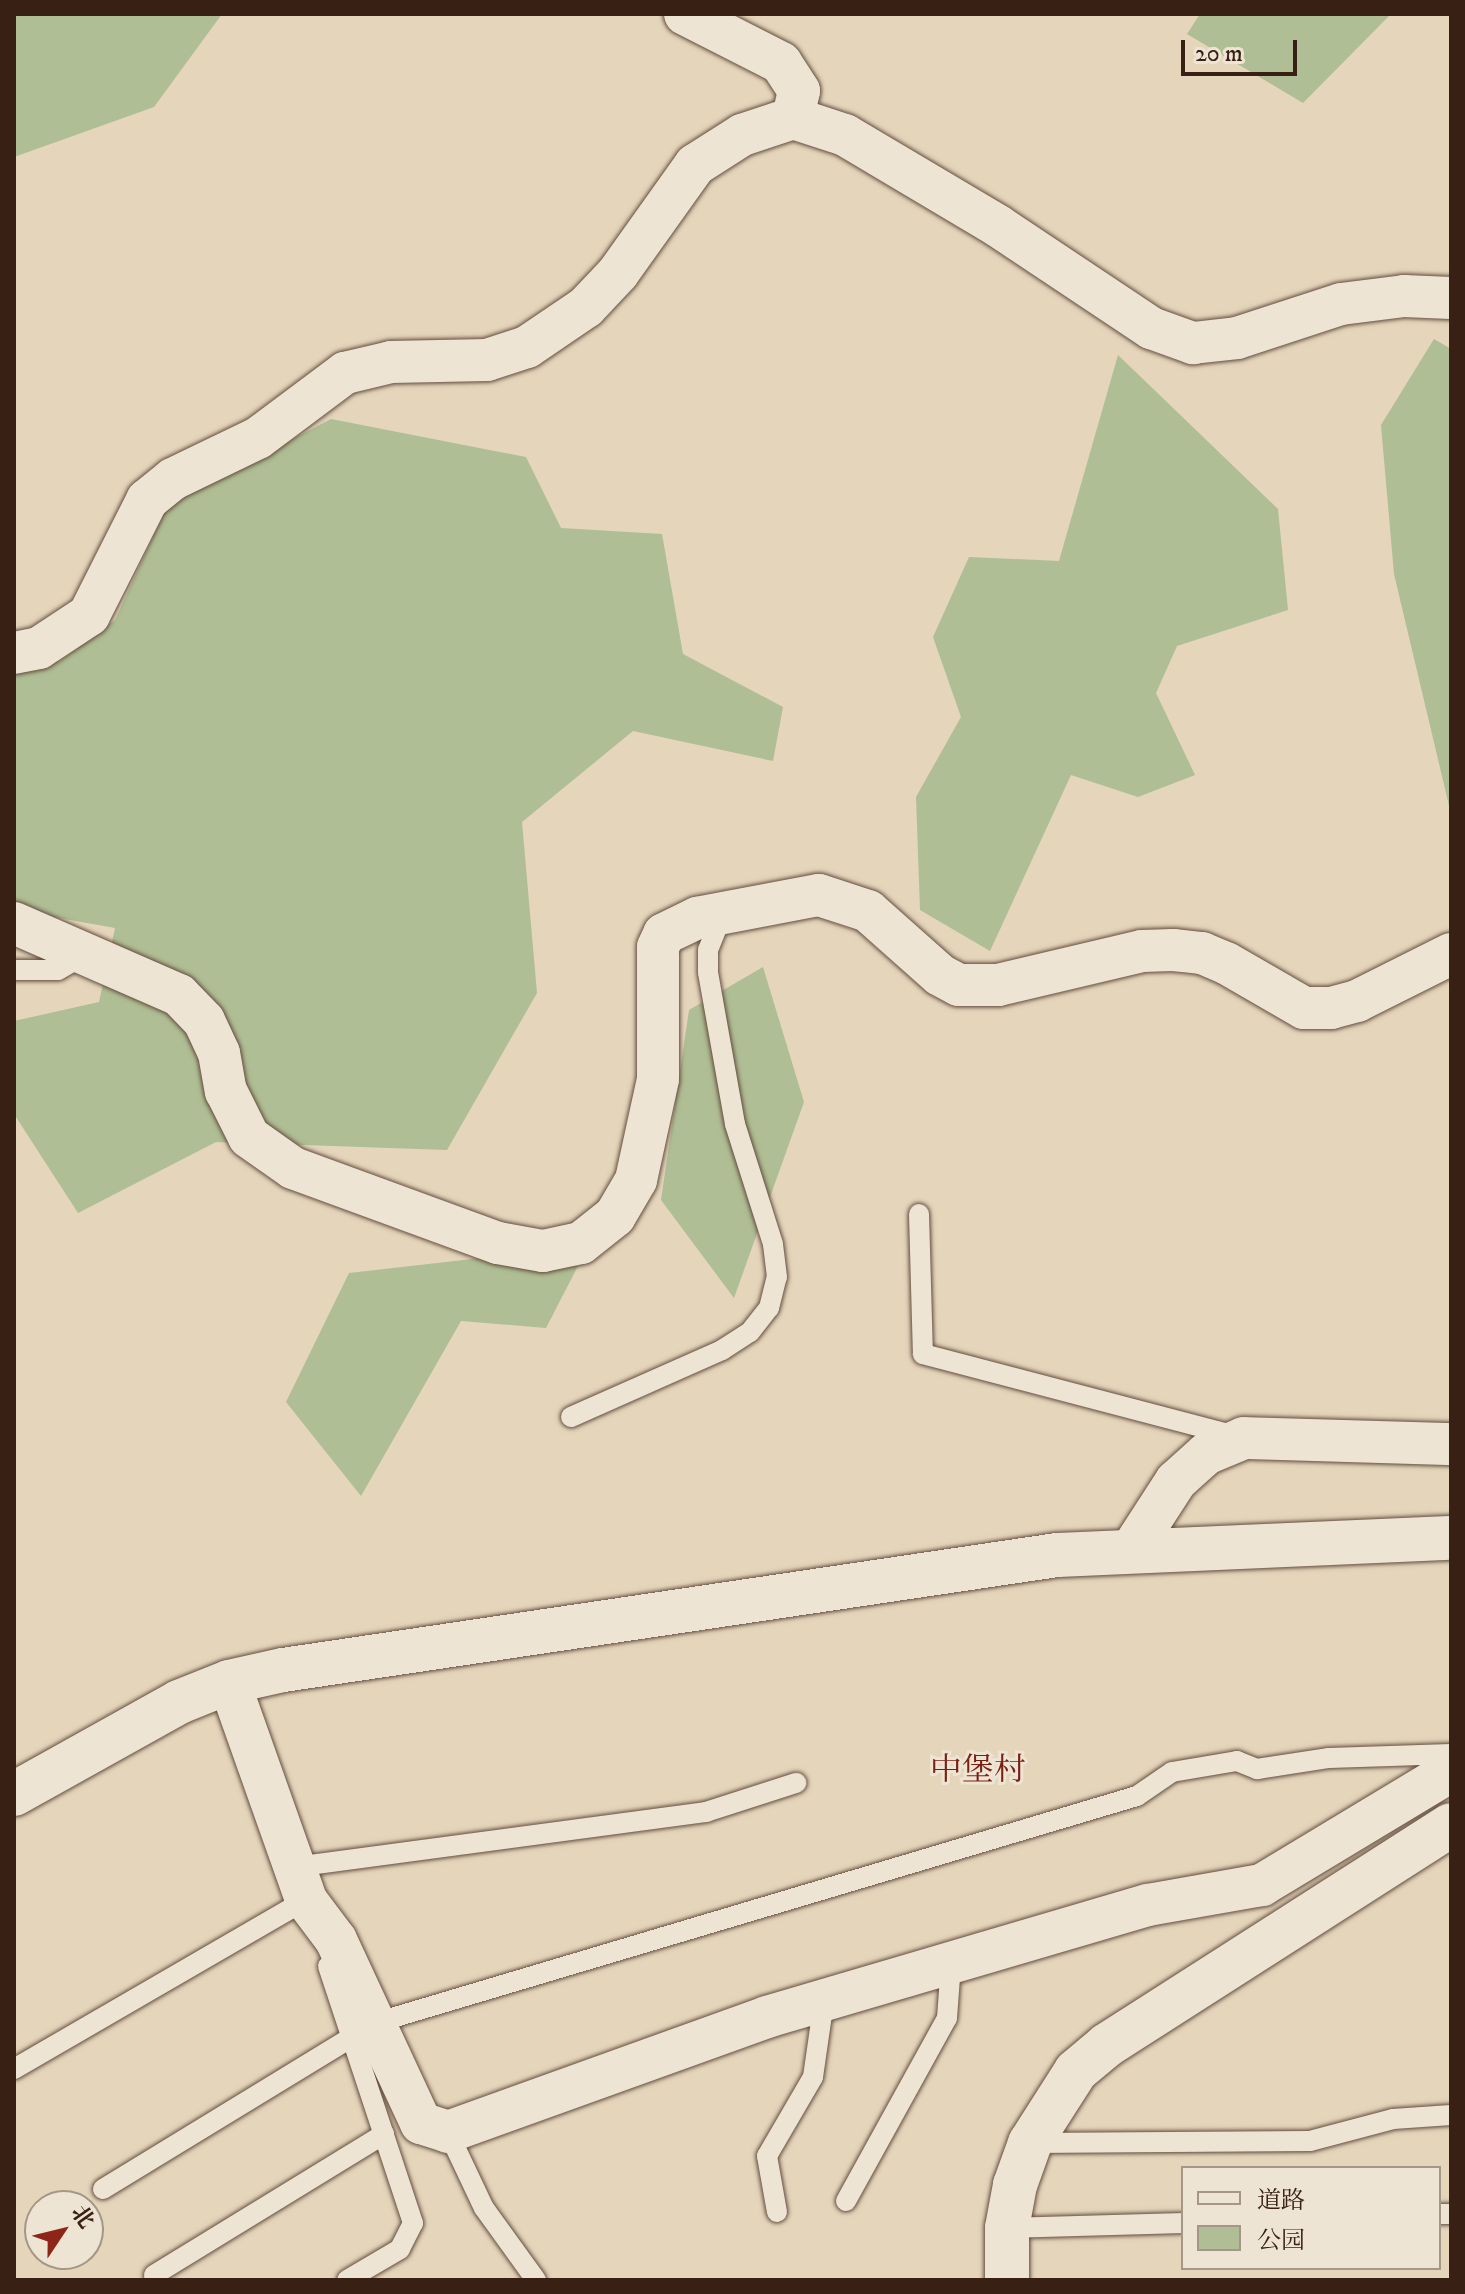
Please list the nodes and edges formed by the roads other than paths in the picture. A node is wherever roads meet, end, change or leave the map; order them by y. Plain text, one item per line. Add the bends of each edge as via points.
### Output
1 (685, 14) edge
2 (793, 118) junction
3 (1451, 298) edge
4 (14, 653) edge
5 (724, 911) junction
6 (14, 923) edge
7 (1451, 954) edge
8 (84, 955) junction
9 (14, 970) edge
10 (919, 1214) dead end
11 (571, 1417) dead end
12 (1244, 1438) junction
13 (1451, 1444) edge
14 (1451, 1538) edge
15 (1132, 1549) junction
16 (229, 1682) junction
17 (1451, 1754) edge
18 (1451, 1771) edge
19 (796, 1783) dead end
20 (14, 1794) edge
21 (1451, 1825) edge
22 (300, 1883) junction
23 (951, 1963) junction
24 (824, 2001) junction
25 (363, 2030) junction
26 (14, 2069) edge
27 (1451, 2115) edge
28 (448, 2132) junction
29 (384, 2134) junction
30 (1030, 2143) junction
31 (103, 2189) dead end
32 (846, 2201) dead end
33 (777, 2212) dead end
34 (1181, 2223) edge
35 (1007, 2228) junction
36 (154, 2275) dead end
37 (347, 2280) edge
38 (536, 2280) edge
39 (1007, 2280) edge

1 - 2 street via 781,63 799,91
2 - 3 street via 845,135 998,226 1151,328 1193,343 1237,338 1341,304 1404,296
2 - 4 street via 742,135 695,165 586,307 527,347 487,360 391,362 345,373 258,438 173,479 147,500 89,615 39,648
5 - 7 street via 819,895 843,900 868,911 940,975 978,987 1142,951 1202,953 1304,1008 1357,1001
5 - 8 street via 680,925 664,934 658,947 658,1079 636,1180 615,1216 581,1243 543,1251 498,1243 293,1168 249,1137 226,1091 219,1053 204,1021 179,995
5 - 11 lane via 708,950 708,972 735,1124 773,1244 777,1277 769,1308 750,1332 722,1350
6 - 8 street
8 - 9 lane via 58,970
10 - 12 lane via 923,1354
12 - 13 street
12 - 15 street via 1206,1454 1176,1481
14 - 15 street
15 - 16 street via 1026,1559
16 - 20 street via 179,1702
16 - 22 street
17 - 25 lane via 1329,1758 1257,1769 1237,1761 1172,1772 1137,1796
18 - 23 street via 1262,1885 1148,1905
19 - 22 lane via 706,1812
21 - 30 street via 1107,2045 1076,2071
22 - 25 street via 336,1940
22 - 26 lane
23 - 24 street
23 - 32 lane via 947,2018
24 - 28 street
24 - 33 lane via 813,2077 767,2156
25 - 28 street via 421,2123
25 - 29 lane
25 - 31 lane
27 - 30 lane via 1393,2119 1310,2141
28 - 38 lane via 484,2208
29 - 36 lane
29 - 37 lane via 413,2223 400,2249
30 - 35 street
34 - 35 lane
35 - 39 street

